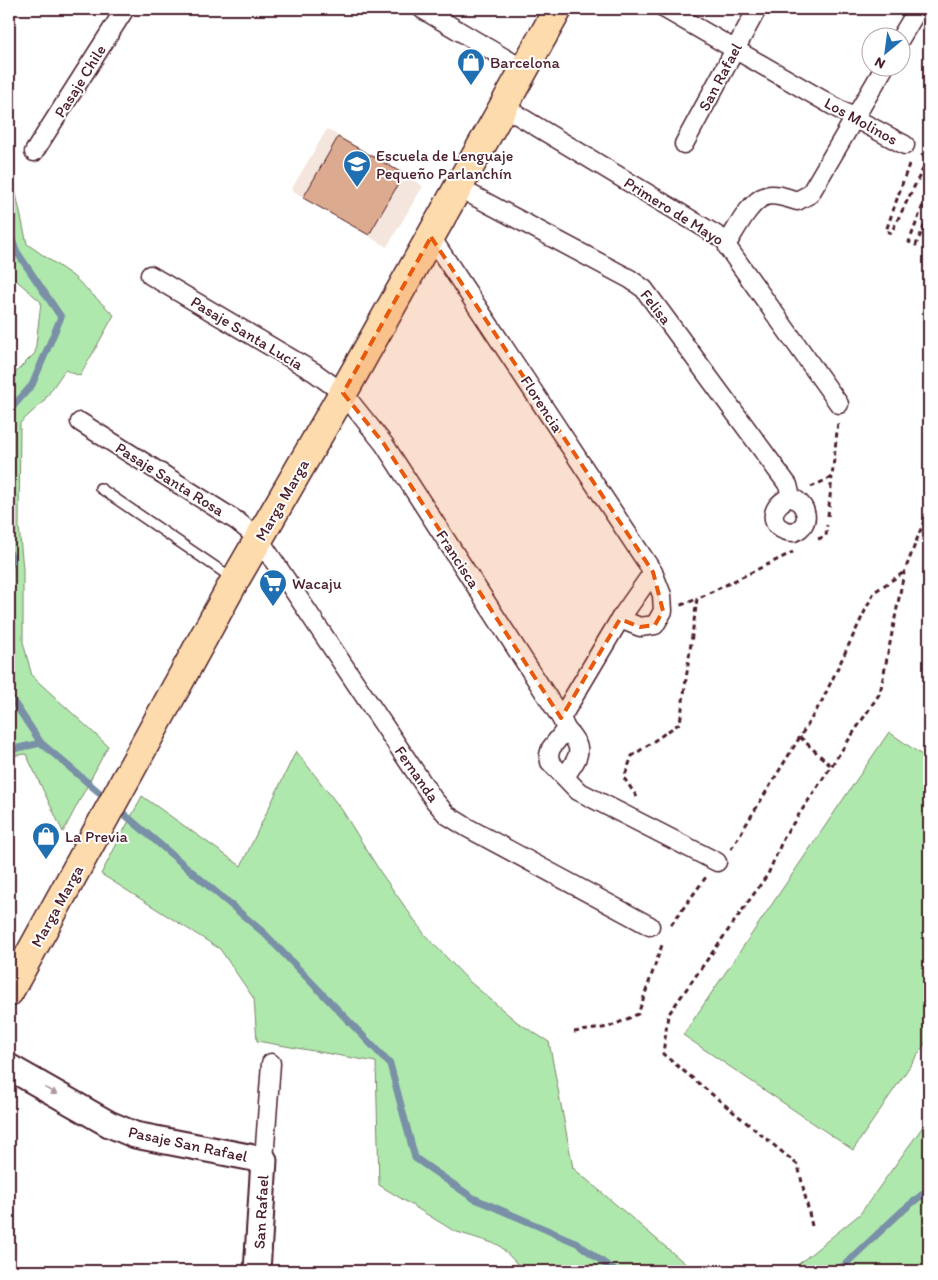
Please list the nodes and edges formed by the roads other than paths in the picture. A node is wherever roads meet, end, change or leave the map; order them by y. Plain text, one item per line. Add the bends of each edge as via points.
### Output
1 (125, 9) edge
2 (422, 9) edge
3 (558, 9) edge
4 (665, 9) edge
5 (757, 9) edge
6 (918, 9) edge
7 (907, 28) edge
8 (735, 50) junction
9 (523, 69) junction
10 (878, 78) edge
11 (504, 106) junction
12 (854, 118) junction
13 (684, 144) dead end
14 (905, 145) road end
15 (34, 152) dead end
16 (459, 188) junction
17 (431, 237) junction
18 (728, 242) junction
19 (150, 275) dead end
20 (343, 393) junction
21 (839, 404) road end
22 (80, 422) dead end
23 (100, 488) dead end
24 (791, 497) road end
25 (259, 539) junction
26 (653, 572) junction
27 (235, 580) junction
28 (620, 619) junction
29 (563, 724) junction
30 (565, 777) junction
31 (717, 862) road end
32 (659, 927) road end
33 (9, 992) edge
34 (271, 1063) dead end
35 (9, 1067) edge
36 (264, 1160) junction
37 (257, 1271) edge

1 - 15 street, Pasaje Chile
2 - 9 street
3 - 9 main road, Marga Marga
4 - 8 street, Los Molinos
5 - 8 street, San Rafael
6 - 7 street
8 - 12 street, Los Molinos
8 - 13 street, San Rafael
9 - 11 main road, Marga Marga
10 - 12 street
11 - 16 main road, Marga Marga
11 - 18 street, Primero de Mayo
12 - 14 street, Los Molinos
12 - 18 street via 810,194 797,202 780,196 767,196 754,202
16 - 17 main road, Marga Marga
16 - 24 street, Felisa via 630,279 644,290 788,485
17 - 20 main road, Marga Marga
17 - 26 street, Florencia
18 - 21 street, Primero de Mayo via 728,248
19 - 20 street, Pasaje Santa Lucía via 314,372
20 - 25 main road, Marga Marga
20 - 29 street, Francisca via 384,444
22 - 25 street, Pasaje Santa Rosa via 237,521
23 - 27 lane
25 - 27 main road, Marga Marga
25 - 32 street, Fernanda via 447,815
26 - 28 street
26 - 28 street, Florencia via 662,595 663,611 654,625 640,627
27 - 33 main road, Marga Marga
28 - 29 street
29 - 30 street, Francisca via 574,737 579,753
29 - 30 street via 549,755 550,762
30 - 31 street via 578,791
34 - 36 street, San Rafael
35 -> 36 street, Pasaje San Rafael via 109,1124 135,1135
36 - 37 street, San Rafael

